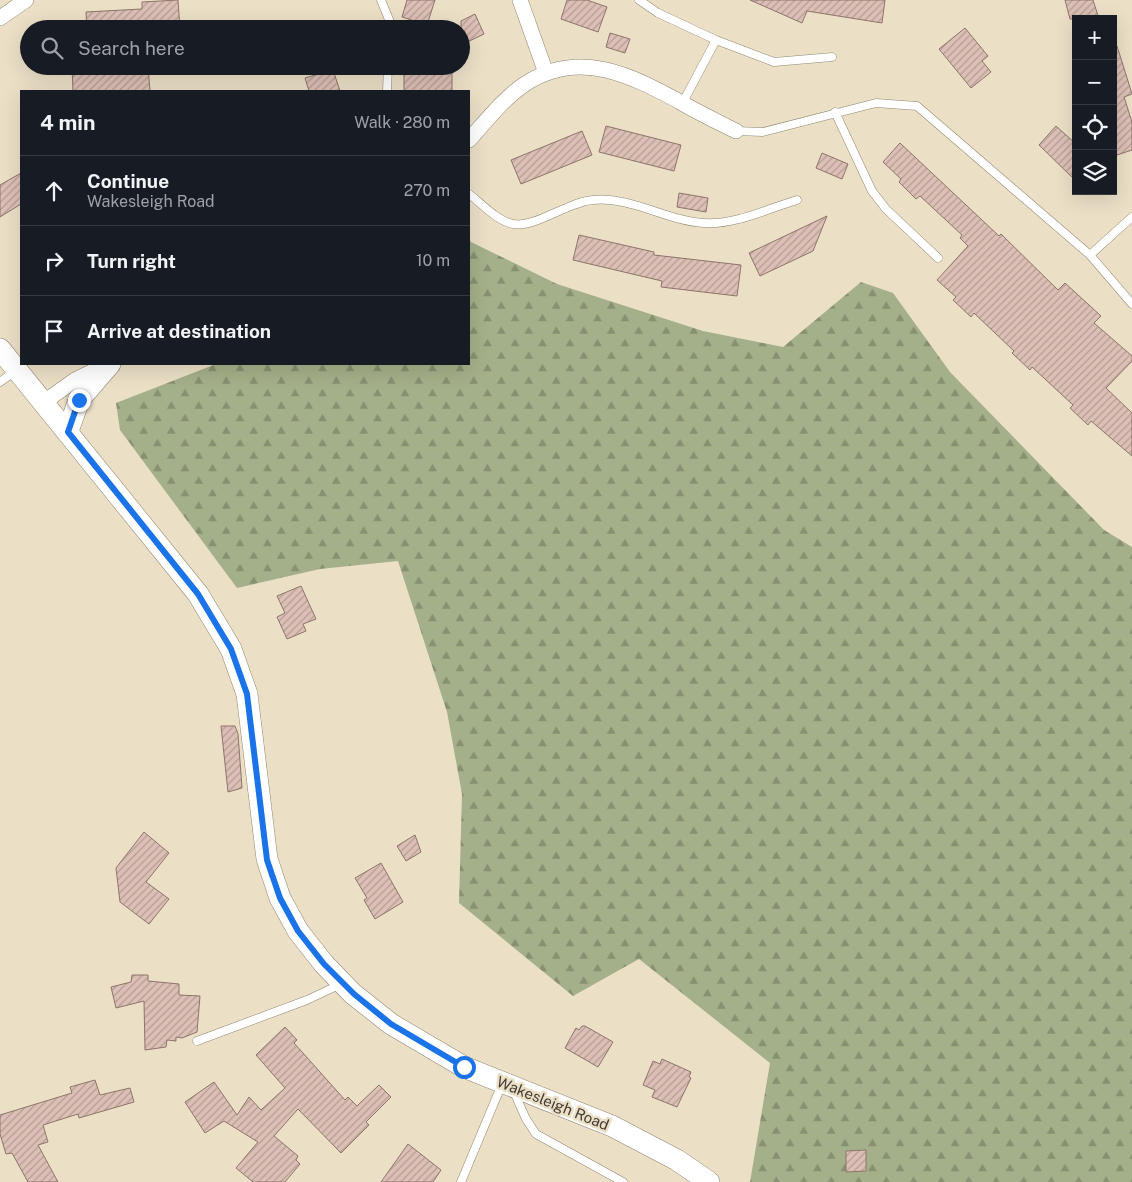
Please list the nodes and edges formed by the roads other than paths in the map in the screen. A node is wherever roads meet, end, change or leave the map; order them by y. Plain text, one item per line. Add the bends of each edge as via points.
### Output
1 (26, 0) edge
2 (381, 0) edge
3 (520, 0) edge
4 (639, 0) edge
5 (0, 18) edge
6 (389, 20) edge
7 (716, 40) junction
8 (832, 57) dead end
9 (546, 73) junction
10 (387, 75) edge
11 (386, 90) edge
12 (682, 104) junction
13 (835, 112) junction
14 (736, 131) joint
15 (470, 139) edge
16 (470, 195) edge
17 (796, 200) dead end
18 (1132, 217) edge
19 (1090, 255) junction
20 (938, 258) dead end
21 (1132, 304) edge
22 (0, 349) edge
23 (107, 365) edge
24 (109, 365) edge
25 (8, 376) edge
26 (44, 402) junction
27 (68, 432) junction
28 (342, 983) junction
29 (198, 1041) dead end
30 (507, 1084) junction
31 (461, 1182) edge
32 (623, 1182) edge
33 (709, 1182) edge

1 - 5 street
2 - 6 lane
3 - 9 street
4 - 7 lane
7 - 8 lane via 774,62
7 - 12 lane
9 - 12 street via 576,67 600,68 645,82
9 - 15 street via 525,84 505,101
10 - 11 lane
12 - 14 street
13 - 14 lane via 763,132
13 - 19 lane via 876,103 917,106
13 - 20 lane via 872,191 886,209
16 - 17 lane via 513,224 530,222 575,203 592,200 612,200 703,223 724,223
18 - 19 lane
19 - 21 lane
22 - 25 main road, Wakesleigh Road
23 - 26 street via 92,370
24 - 27 main road via 79,400
25 - 26 main road, Wakesleigh Road
26 - 27 main road, Wakesleigh Road
27 - 28 main road, Wakesleigh Road via 198,594 231,649 247,694 267,860 280,898 298,931
28 - 29 lane via 307,1000
28 - 30 main road, Wakesleigh Road via 391,1024 464,1067
30 - 31 lane
30 - 32 lane via 536,1134
30 - 33 main road, Wakesleigh Road via 612,1126 677,1160

